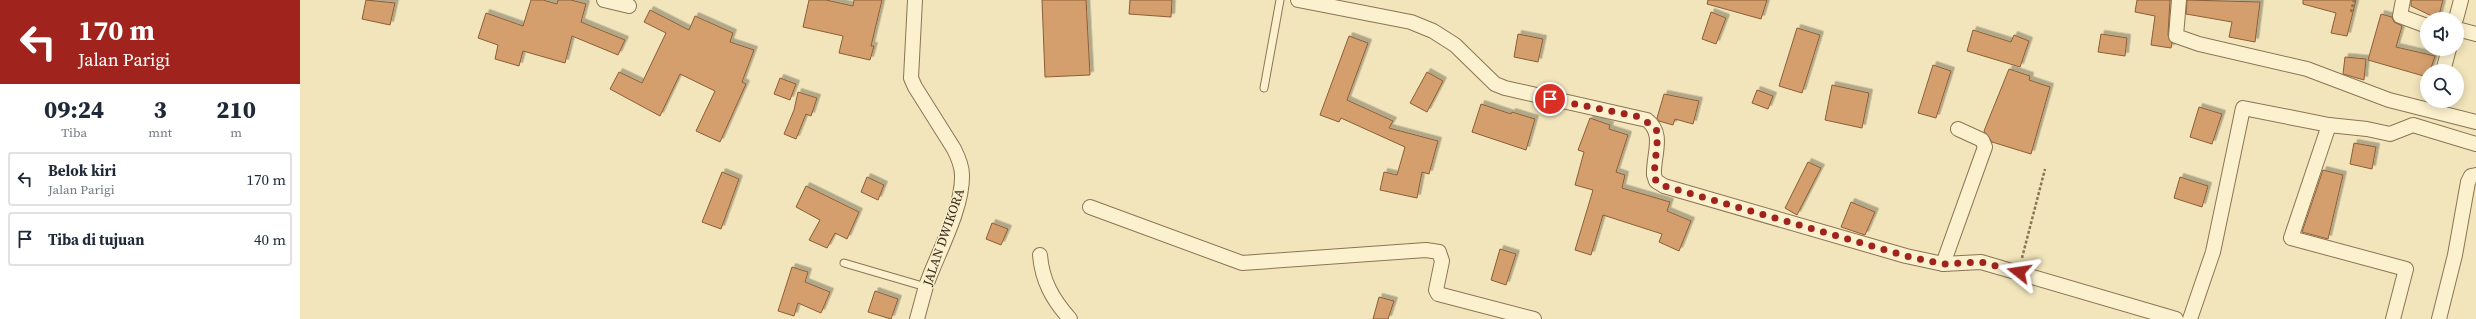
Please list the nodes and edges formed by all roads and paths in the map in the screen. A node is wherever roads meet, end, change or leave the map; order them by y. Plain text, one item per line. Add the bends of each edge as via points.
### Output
1 (604, 0) edge
2 (915, 0) edge
3 (1280, 0) edge
4 (1298, 0) edge
5 (2179, 0) edge
6 (2354, 0) edge
7 (2403, 0) edge
8 (2461, 0) edge
9 (629, 6) dead end
10 (2351, 12) dead end
11 (2458, 12) edge
12 (2420, 23) edge
13 (2464, 31) edge
14 (2476, 34) edge
15 (1264, 88) dead end
16 (2420, 104) edge
17 (2439, 108) edge
18 (2476, 122) edge
19 (2329, 125) junction
20 (1958, 129) dead end
21 (2476, 144) edge
22 (2045, 170) dead end
23 (2475, 173) edge
24 (1090, 207) dead end
25 (1040, 255) dead end
26 (844, 263) dead end
27 (1943, 264) junction
28 (2019, 272) junction
29 (926, 286) junction
30 (1490, 313) edge
31 (917, 319) edge
32 (1070, 319) edge
33 (1534, 319) edge
34 (2176, 319) edge
35 (2190, 319) edge
36 (2393, 319) edge
37 (2439, 319) edge

1 - 9 street
2 - 29 street, JALAN DWIKORA via 912,78 959,158 962,175 950,227
3 - 15 lane
4 - 27 street via 1411,22 1433,31 1455,45 1495,84 1647,120 1658,133 1654,175 1656,181 1664,186 1884,250
5 - 16 street via 2176,36 2199,44 2307,69 2389,100
6 - 10 path
7 - 12 street via 2400,16
8 - 11 street
13 - 14 street
17 - 18 street
19 - 21 street via 2390,134 2414,125
19 - 35 street via 2243,108 2213,252
19 - 36 street via 2291,238 2406,269
20 - 27 street via 1982,140 1985,147
22 - 28 path
23 - 37 street via 2468,182 2455,255
24 - 30 street via 1242,263 1426,250 1439,252 1442,262 1437,293
25 - 32 street via 1048,287
26 - 29 lane
27 - 28 street via 1981,262
28 - 34 street
29 - 31 street, JALAN DWIKORA
30 - 33 street

